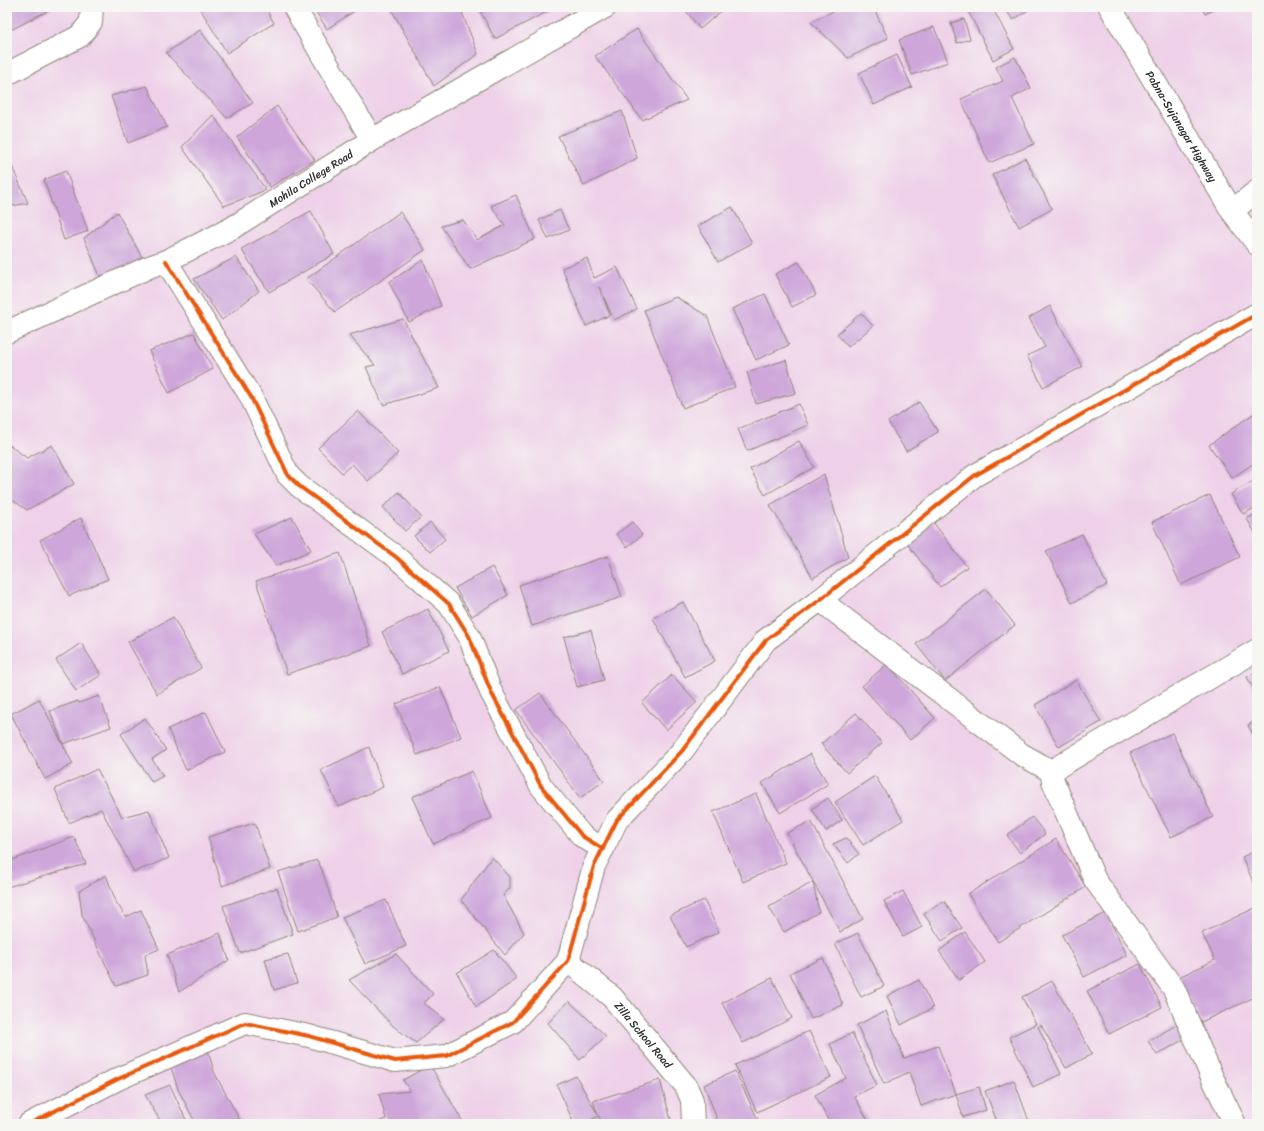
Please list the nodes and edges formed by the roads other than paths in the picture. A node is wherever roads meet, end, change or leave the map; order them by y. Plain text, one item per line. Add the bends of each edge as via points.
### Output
1 (92, 7) edge
2 (294, 7) edge
3 (605, 7) edge
4 (1110, 7) edge
5 (7, 74) edge
6 (372, 140) junction
7 (1257, 191) edge
8 (1232, 211) junction
9 (1257, 244) edge
10 (166, 261) junction
11 (1257, 314) edge
12 (7, 332) edge
13 (820, 600) junction
14 (1257, 650) edge
15 (1050, 771) junction
16 (603, 849) junction
17 (568, 961) junction
18 (30, 1124) edge
19 (693, 1124) edge
20 (1235, 1124) edge

1 - 5 main road via 91,22 80,36
2 - 6 main road
3 - 6 main road, Mohila College Road
4 - 8 main road, Pabna-Sujanagar Highway
6 - 10 main road, Mohila College Road via 232,228
7 - 8 main road
8 - 9 main road, Pabna-Sujanagar Highway
10 - 12 main road, Mohila College Road
10 - 16 main road via 252,397 288,475 299,486 396,557 449,604 469,636 491,692 541,786 582,836
11 - 13 main road via 974,476
13 - 15 main road via 1021,754
13 - 16 main road via 766,640 682,751 617,820
14 - 15 main road
15 - 20 main road via 1095,880 1174,989
16 - 17 main road via 594,866
17 - 18 main road via 513,1022 446,1056 395,1061 309,1036 245,1023 118,1079
17 - 19 main road, Zilla School Road via 612,997 686,1086 692,1100

